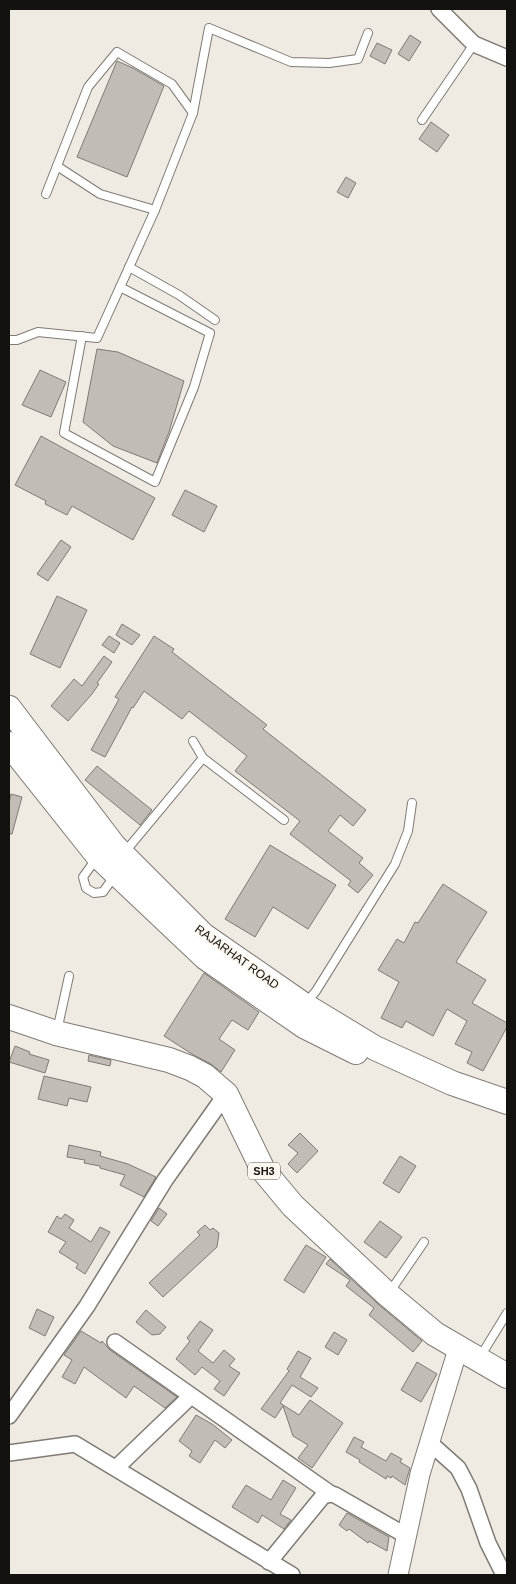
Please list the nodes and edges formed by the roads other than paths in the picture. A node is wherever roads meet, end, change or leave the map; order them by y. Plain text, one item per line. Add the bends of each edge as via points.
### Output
1 (439, 9) edge
2 (368, 33) dead end
3 (474, 44) junction
4 (507, 58) edge
5 (193, 113) junction
6 (422, 120) dead end
7 (57, 166) junction
8 (46, 194) dead end
9 (155, 210) junction
10 (129, 267) junction
11 (120, 287) junction
12 (215, 320) dead end
13 (82, 336) junction
14 (9, 340) edge
15 (9, 708) edge
16 (193, 741) dead end
17 (9, 744) edge
18 (202, 758) junction
19 (412, 803) dead end
20 (284, 820) dead end
21 (116, 858) junction
22 (69, 976) dead end
23 (304, 1005) junction
24 (9, 1017) edge
25 (56, 1033) junction
26 (226, 1094) junction
27 (507, 1102) edge
28 (507, 1117) edge
29 (424, 1242) dead end
30 (387, 1294) junction
31 (507, 1313) edge
32 (115, 1342) dead end
33 (468, 1355) junction
34 (507, 1376) edge
35 (191, 1396) junction
36 (9, 1416) edge
37 (430, 1443) junction
38 (9, 1453) edge
39 (116, 1468) junction
40 (331, 1494) junction
41 (405, 1535) junction
42 (269, 1562) junction
43 (292, 1575) edge
44 (398, 1575) edge
45 (504, 1575) edge

1 - 3 street
2 - 5 lane via 358,60 291,62 210,28
3 - 4 street
3 - 6 lane
5 - 7 lane via 172,84 117,52 88,87
5 - 9 lane
7 - 8 lane
7 - 9 lane via 100,194
9 - 10 lane
10 - 11 lane
10 - 12 lane via 180,295
11 - 13 lane via 97,338
11 - 13 lane via 210,333 194,387 155,482 64,433
13 - 14 lane via 38,332
15 - 21 main road, RAJARHAT ROAD
16 - 18 lane
17 - 21 main road
18 - 20 lane
18 - 21 lane
19 - 23 lane via 408,831 395,864
21 - 23 main road, RAJARHAT ROAD via 203,935
21 - 28 main road via 206,958 304,1026 462,1100
22 - 25 lane
23 - 27 main road, RAJARHAT ROAD via 375,1048 452,1083
24 - 25 main road, SH3
25 - 26 main road, SH3 via 169,1060 205,1076
26 - 30 main road, SH3 via 263,1170 276,1187
26 - 36 street via 165,1180 87,1306
29 - 30 lane
30 - 33 main road, SH3 via 435,1334
31 - 33 lane
32 - 35 street
33 - 34 main road, SH3
33 - 37 street
35 - 39 street
35 - 40 street
37 - 41 street
37 - 45 street via 458,1468
38 - 39 street via 76,1444
39 - 42 street
40 - 41 street
40 - 42 street via 323,1496
41 - 44 street
42 - 43 street

